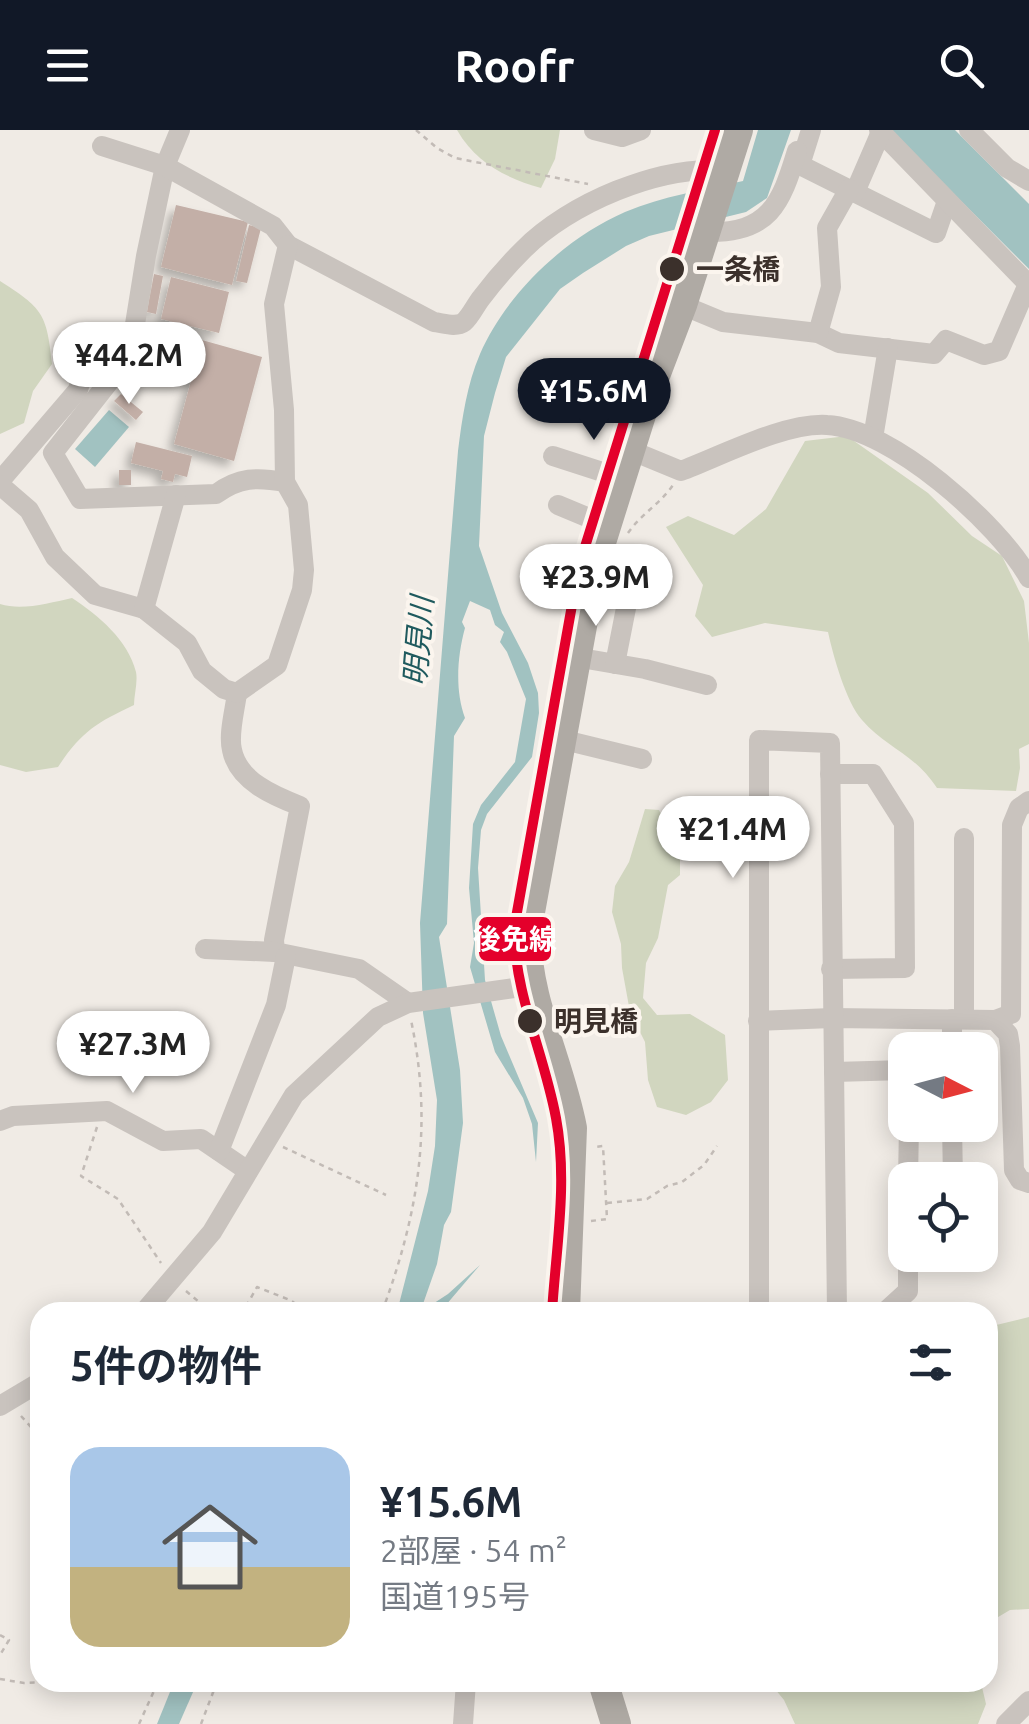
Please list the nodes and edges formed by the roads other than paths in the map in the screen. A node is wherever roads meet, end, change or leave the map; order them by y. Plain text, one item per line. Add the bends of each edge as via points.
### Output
1 (180, 130) edge
2 (594, 130) edge
3 (641, 130) edge
4 (738, 130) edge
5 (807, 130) edge
6 (969, 130) edge
7 (880, 131) edge
8 (102, 146) dead end
9 (165, 166) junction
10 (724, 177) junction
11 (1029, 182) edge
12 (852, 191) junction
13 (948, 201) junction
14 (708, 228) junction
15 (288, 245) junction
16 (1028, 285) edge
17 (682, 305) junction
18 (818, 333) junction
19 (84, 336) dead end
20 (888, 348) junction
21 (873, 438) junction
22 (553, 456) dead end
23 (626, 464) junction
24 (285, 482) junction
25 (0, 483) edge
26 (176, 495) junction
27 (558, 506) dead end
28 (613, 535) junction
29 (1029, 578) edge
30 (626, 603) dead end
31 (144, 609) junction
32 (575, 657) junction
33 (616, 664) junction
34 (707, 685) dead end
35 (237, 693) junction
36 (560, 740) junction
37 (642, 759) dead end
38 (830, 774) junction
39 (1029, 801) edge
40 (964, 838) dead end
41 (204, 949) dead end
42 (281, 954) junction
43 (831, 969) junction
44 (529, 986) junction
45 (413, 1003) junction
46 (832, 1018) junction
47 (958, 1019) junction
48 (995, 1020) junction
49 (758, 1022) junction
50 (955, 1032) edge
51 (888, 1070) edge
52 (834, 1072) junction
53 (0, 1121) edge
54 (219, 1152) junction
55 (248, 1171) junction
56 (1029, 1183) edge
57 (908, 1272) edge
58 (152, 1302) edge
59 (566, 1302) edge
60 (760, 1302) edge
61 (838, 1302) edge
62 (896, 1302) edge
63 (30, 1388) edge
64 (4, 1403) edge
65 (465, 1692) edge
66 (1029, 1701) edge
67 (463, 1724) edge
68 (1006, 1724) edge

1 - 9 street
2 - 3 street via 622,136
4 - 10 highway
5 - 12 street via 800,164
5 - 14 street via 770,213 732,232
6 - 11 street
7 - 12 street
7 - 13 street
8 - 9 street
9 - 15 street via 273,226
9 - 26 street via 130,355 53,452 80,498
10 - 14 highway
10 - 15 street via 702,170 614,191 524,249 456,326 434,322
12 - 13 street via 936,234
12 - 18 street via 827,228 831,287
13 - 16 street
14 - 17 highway
15 - 24 street via 274,304
16 - 20 street via 999,351 984,355 946,340 934,354
17 - 18 street via 723,322
17 - 23 highway
18 - 20 street via 839,343
19 - 25 street via 78,390
20 - 21 street
21 - 23 street via 826,424 798,427 681,470
21 - 29 street via 965,501
22 - 23 street
23 - 28 highway
24 - 26 street via 258,477 216,494
24 - 35 street via 298,505 302,590 278,665
25 - 31 street via 29,510 55,557 87,588
26 - 31 street
27 - 28 street
28 - 32 highway via 592,571
30 - 33 street
31 - 35 street via 187,644 202,671
32 - 33 street
32 - 36 highway
33 - 34 street
35 - 42 street via 230,747 237,764 252,781 300,806 274,940
36 - 37 street
36 - 44 highway via 526,934
38 - 43 street
38 - 43 street via 873,774 904,823 905,968
38 - 49 street via 830,743 759,740
39 - 48 street via 1012,824 1011,1014
40 - 47 street
41 - 42 street
42 - 45 street via 359,969
42 - 54 street via 276,1006
43 - 46 street
44 - 45 street
44 - 59 highway via 567,1102 573,1150
45 - 55 street via 378,1017 294,1095
46 - 47 street
46 - 49 street
46 - 52 street
47 - 48 street
47 - 50 street
48 - 56 street via 1010,1046 1014,1170
49 - 60 street
51 - 52 street
52 - 61 street
53 - 54 street via 103,1111 164,1142 201,1139
54 - 55 street
55 - 58 street via 212,1232
57 - 62 street via 908,1291
63 - 64 street
65 - 67 street
66 - 68 street

